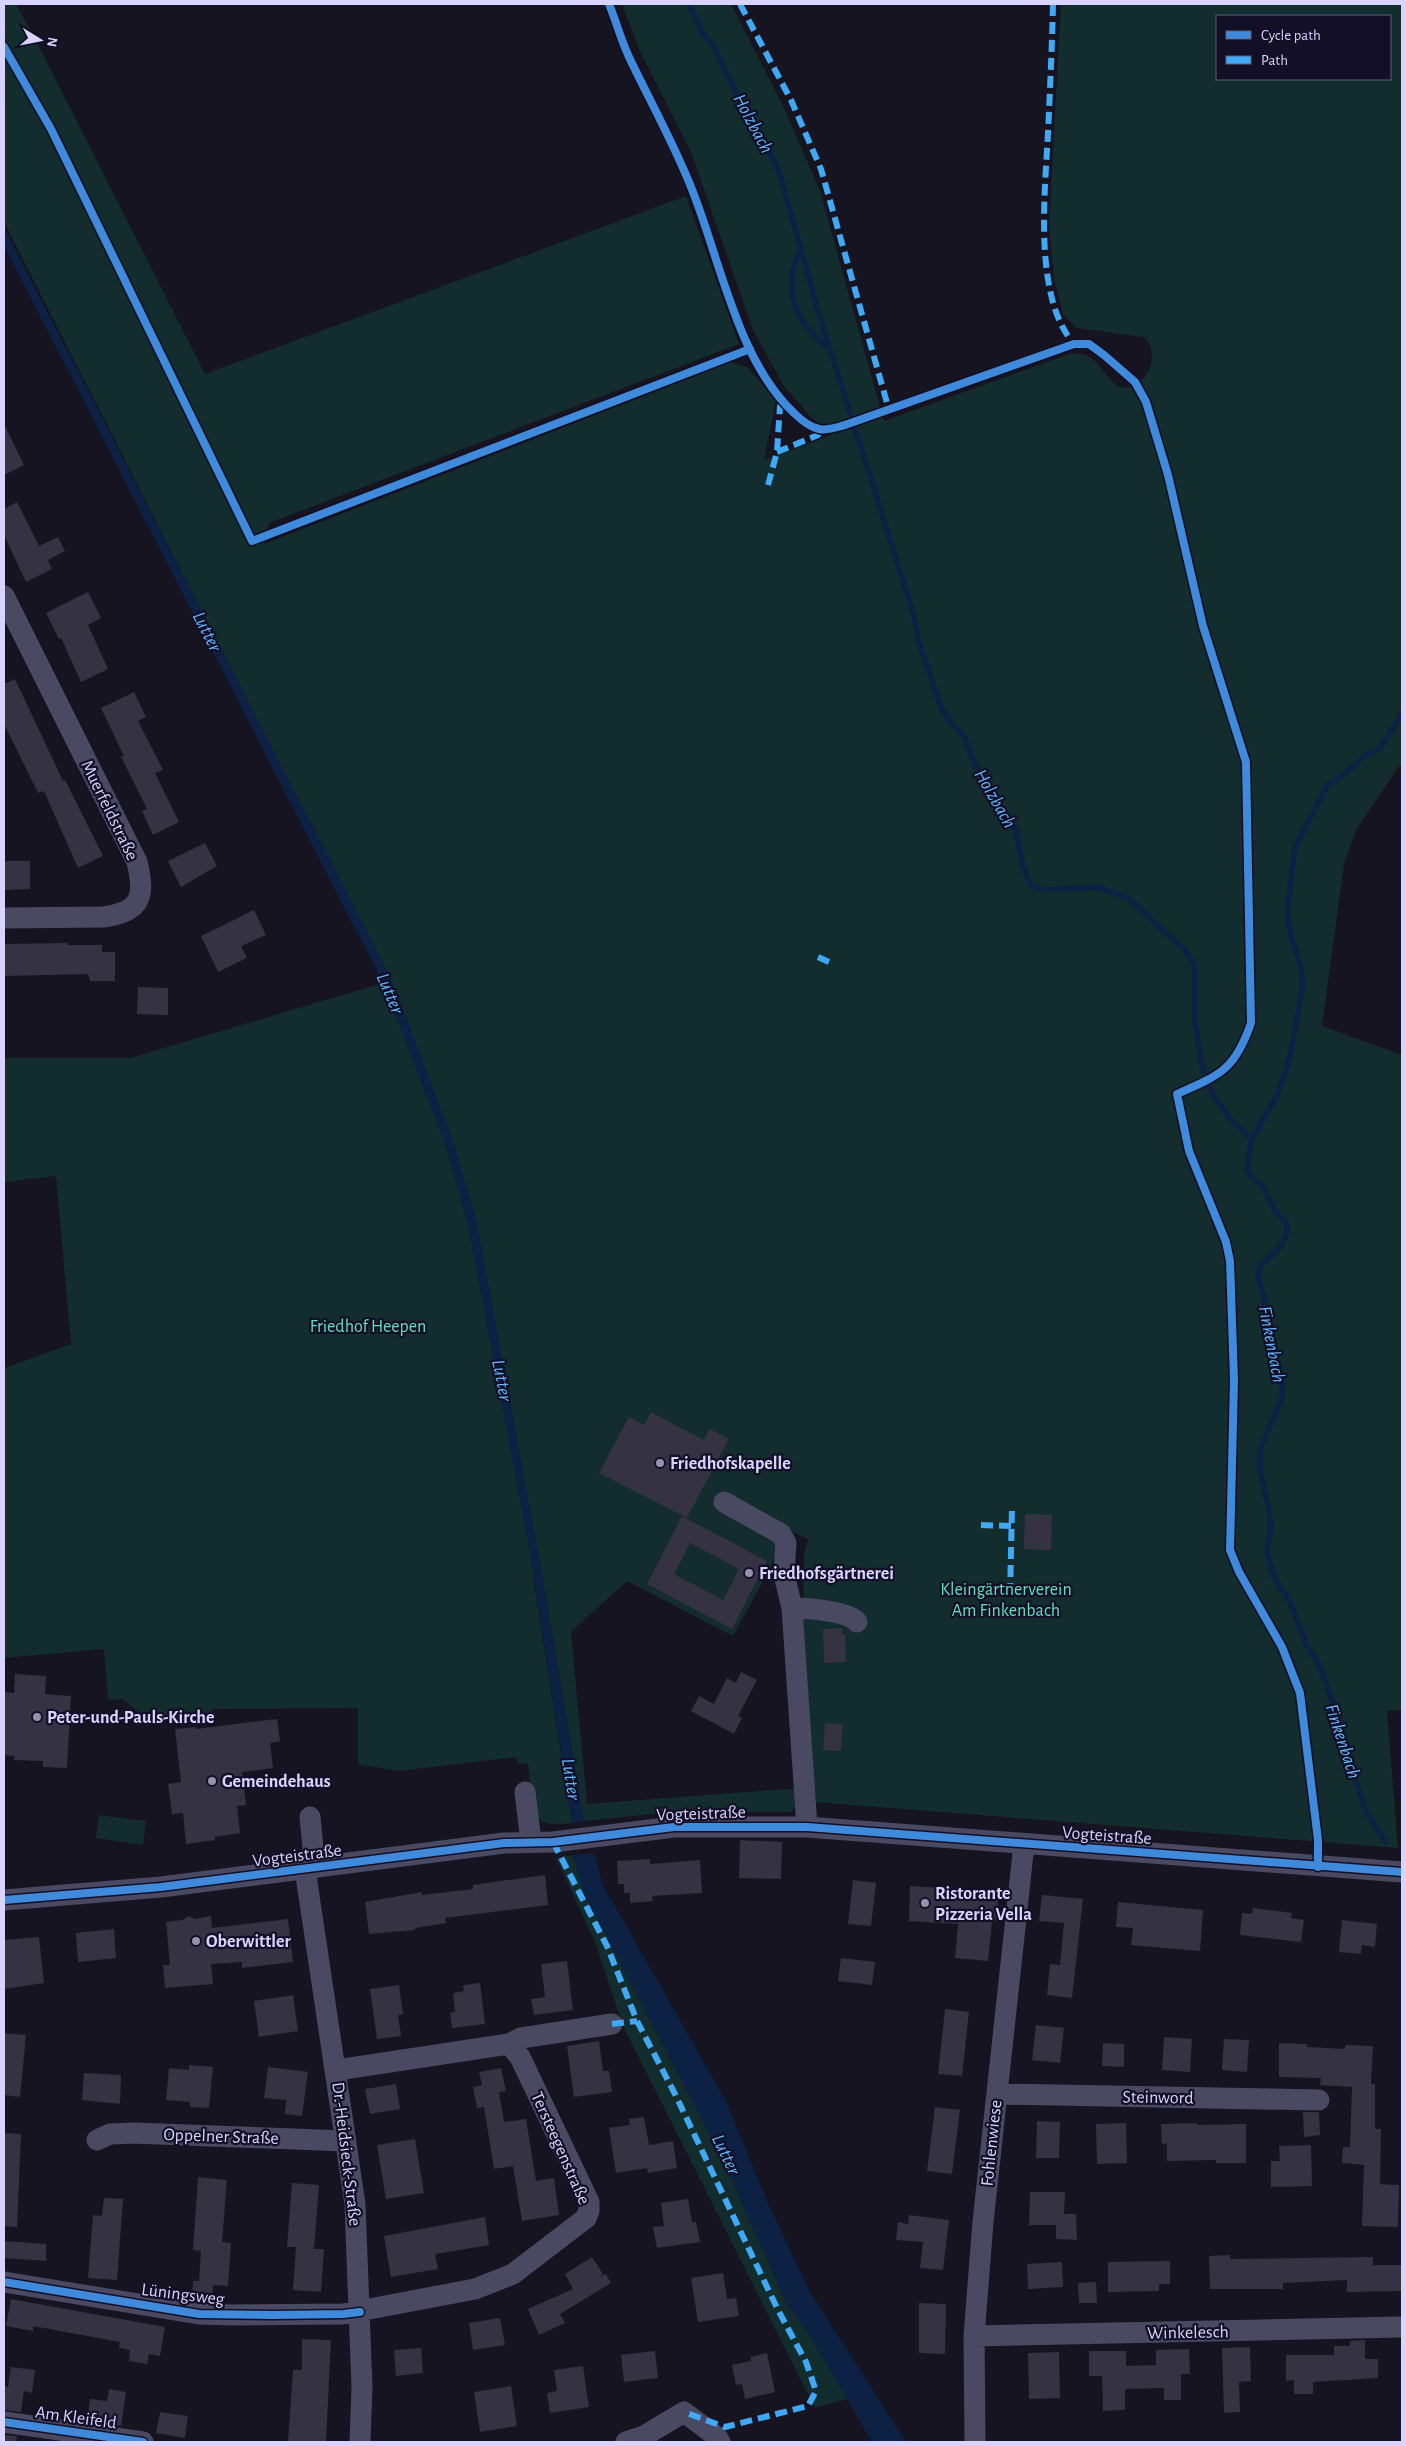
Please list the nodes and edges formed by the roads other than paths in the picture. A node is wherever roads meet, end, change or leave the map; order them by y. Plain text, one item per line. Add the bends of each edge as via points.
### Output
1 (4, 596) edge
2 (4, 918) edge
3 (724, 1502) dead end
4 (792, 1608) junction
5 (857, 1622) dead end
6 (525, 1792) dead end
7 (310, 1817) dead end
8 (807, 1827) junction
9 (531, 1842) junction
10 (1024, 1844) junction
11 (310, 1868) junction
12 (1402, 1872) edge
13 (4, 1900) edge
14 (612, 2024) dead end
15 (509, 2044) junction
16 (336, 2070) junction
17 (997, 2094) junction
18 (1319, 2100) dead end
19 (97, 2140) dead end
20 (346, 2141) junction
21 (4, 2282) edge
22 (360, 2312) junction
23 (1402, 2327) edge
24 (974, 2336) junction
25 (4, 2422) edge
26 (143, 2442) edge
27 (360, 2442) edge
28 (626, 2442) edge
29 (720, 2442) edge
30 (975, 2442) edge

1 - 2 street, Muerfeldstraße via 137,862 141,878 137,903 129,912 103,918
3 - 4 street via 781,1534 786,1543 784,1574
4 - 5 street via 851,1617
4 - 8 street
6 - 9 street
7 - 11 street, Dr.-Heidsieck-Straße
8 - 9 street, Vogteistraße via 674,1828
8 - 10 street, Vogteistraße
9 - 11 street, Vogteistraße
10 - 12 street, Vogteistraße
10 - 17 street, Fohlenwiese
11 - 13 street, Vogteistraße via 152,1888
11 - 16 street, Dr.-Heidsieck-Straße
14 - 15 street via 521,2038
15 - 16 street
15 - 22 street, Tersteegenstraße via 520,2057 589,2202 590,2211 586,2218 514,2274 494,2283
16 - 20 street, Dr.-Heidsieck-Straße
17 - 18 street, Steinword
17 - 24 street, Fohlenwiese
19 - 20 street, Oppelner Straße via 110,2134 127,2133
20 - 22 street, Dr.-Heidsieck-Straße via 355,2204
21 - 22 street, Lüningsweg via 199,2314 272,2316
22 - 27 street, Dr.-Heidsieck-Straße
23 - 24 street, Winkelesch
24 - 30 street, Fohlenwiese
25 - 26 street, Am Kleifeld
28 - 29 street via 644,2436 684,2412

